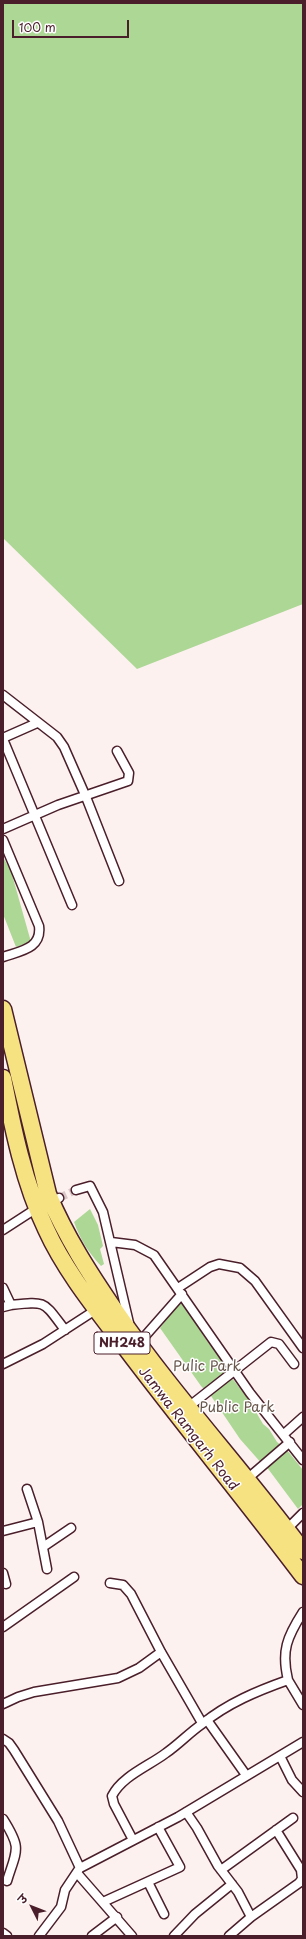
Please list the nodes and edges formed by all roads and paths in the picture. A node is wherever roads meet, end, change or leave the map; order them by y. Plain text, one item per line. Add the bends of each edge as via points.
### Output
1 (3, 695) edge
2 (37, 723) junction
3 (3, 739) edge
4 (117, 751) dead end
5 (86, 797) junction
6 (35, 815) junction
7 (3, 829) edge
8 (3, 840) edge
9 (119, 881) dead end
10 (72, 904) dead end
11 (3, 957) edge
12 (3, 1009) edge
13 (3, 1078) edge
14 (76, 1190) tunnel mouth
15 (49, 1202) junction
16 (3, 1230) edge
17 (111, 1242) junction
18 (3, 1288) edge
19 (180, 1291) junction
20 (7, 1306) edge
21 (98, 1309) junction
22 (65, 1330) junction
23 (135, 1339) junction
24 (303, 1348) edge
25 (3, 1364) edge
26 (294, 1364) dead end
27 (234, 1370) junction
28 (187, 1408) junction
29 (303, 1417) edge
30 (284, 1434) junction
31 (290, 1442) junction
32 (303, 1460) edge
33 (247, 1479) junction
34 (27, 1489) dead end
35 (303, 1513) edge
36 (38, 1522) junction
37 (71, 1528) dead end
38 (287, 1529) junction
39 (3, 1531) edge
40 (43, 1546) junction
41 (303, 1551) edge
42 (47, 1569) dead end
43 (3, 1573) edge
44 (303, 1576) edge
45 (74, 1577) dead end
46 (110, 1583) dead end
47 (6, 1584) dead end
48 (303, 1612) edge
49 (3, 1628) edge
50 (161, 1652) junction
51 (288, 1680) junction
52 (3, 1704) edge
53 (303, 1705) edge
54 (205, 1721) junction
55 (3, 1739) edge
56 (303, 1742) edge
57 (280, 1756) junction
58 (246, 1776) junction
59 (303, 1792) edge
60 (186, 1812) junction
61 (293, 1818) dead end
62 (3, 1819) edge
63 (158, 1827) junction
64 (276, 1830) junction
65 (133, 1840) junction
66 (79, 1870) junction
67 (221, 1870) junction
68 (7, 1881) dead end
69 (148, 1882) junction
70 (232, 1884) junction
71 (103, 1902) junction
72 (164, 1914) dead end
73 (117, 1917) junction
74 (251, 1917) junction
75 (3, 1933) edge
76 (6, 1936) edge
77 (39, 1936) edge
78 (92, 1936) edge
79 (132, 1936) edge
80 (174, 1936) edge
81 (229, 1936) edge

1 - 2 street
2 - 3 street
2 - 5 street via 57,737 64,747
3 - 6 street
4 - 5 street via 129,774 128,781
5 - 6 street
5 - 9 street
6 - 7 street
6 - 10 street
8 - 11 street via 40,934 33,946
12 - 15 highway, Jamwa Ramgarh Road / NH248
13 - 15 highway, Jamwa Ramgarh Road / NH248 via 12,1119
14 - 17 street via 90,1186 103,1212
15 - 16 street
15 - 21 highway, Jamwa Ramgarh Road / NH248 via 54,1245
15 - 23 highway, Jamwa Ramgarh Road / NH248 via 72,1246
17 - 19 street via 135,1245 154,1254
17 - 23 street
18 - 20 street
19 - 23 street
19 - 24 street via 210,1267 219,1264 240,1268 255,1281
19 - 27 street
20 - 22 street via 37,1302 43,1304
21 - 22 street
21 - 44 highway, Jamwa Ramgarh Road / NH248 via 159,1392
22 - 25 street
23 - 28 highway, Jamwa Ramgarh Road / NH248
26 - 27 street via 278,1344 272,1342
27 - 28 street
27 - 30 street
28 - 33 highway, Jamwa Ramgarh Road / NH248
29 - 30 street
30 - 31 street
31 - 32 street
31 - 33 street
33 - 38 highway, Jamwa Ramgarh Road / NH248
34 - 36 street
35 - 38 street
36 - 39 street
36 - 40 street
37 - 40 street
38 - 41 highway, Jamwa Ramgarh Road / NH248
40 - 42 street
43 - 47 street
45 - 49 street
46 - 50 street via 127,1588
48 - 51 street via 287,1638 284,1652
50 - 52 street via 139,1668 118,1678 34,1692
50 - 54 street
51 - 53 street
51 - 54 street via 256,1691
54 - 58 street
54 - 65 street via 115,1790 112,1796 114,1804
55 - 66 street via 10,1744 58,1821
56 - 57 street
57 - 58 street
57 - 59 street via 292,1780
58 - 60 street
60 - 63 street
60 - 67 street
61 - 64 street
62 - 68 street via 16,1841
63 - 65 street
63 - 69 street via 180,1867
64 - 67 street
64 - 74 street via 301,1870 302,1879
65 - 66 street
66 - 71 street
66 - 77 street via 65,1890 61,1907
67 - 70 street
69 - 71 street
69 - 72 street
70 - 74 street
70 - 80 street via 195,1914
71 - 73 street
73 - 78 street
73 - 79 street
74 - 81 street
75 - 76 street

